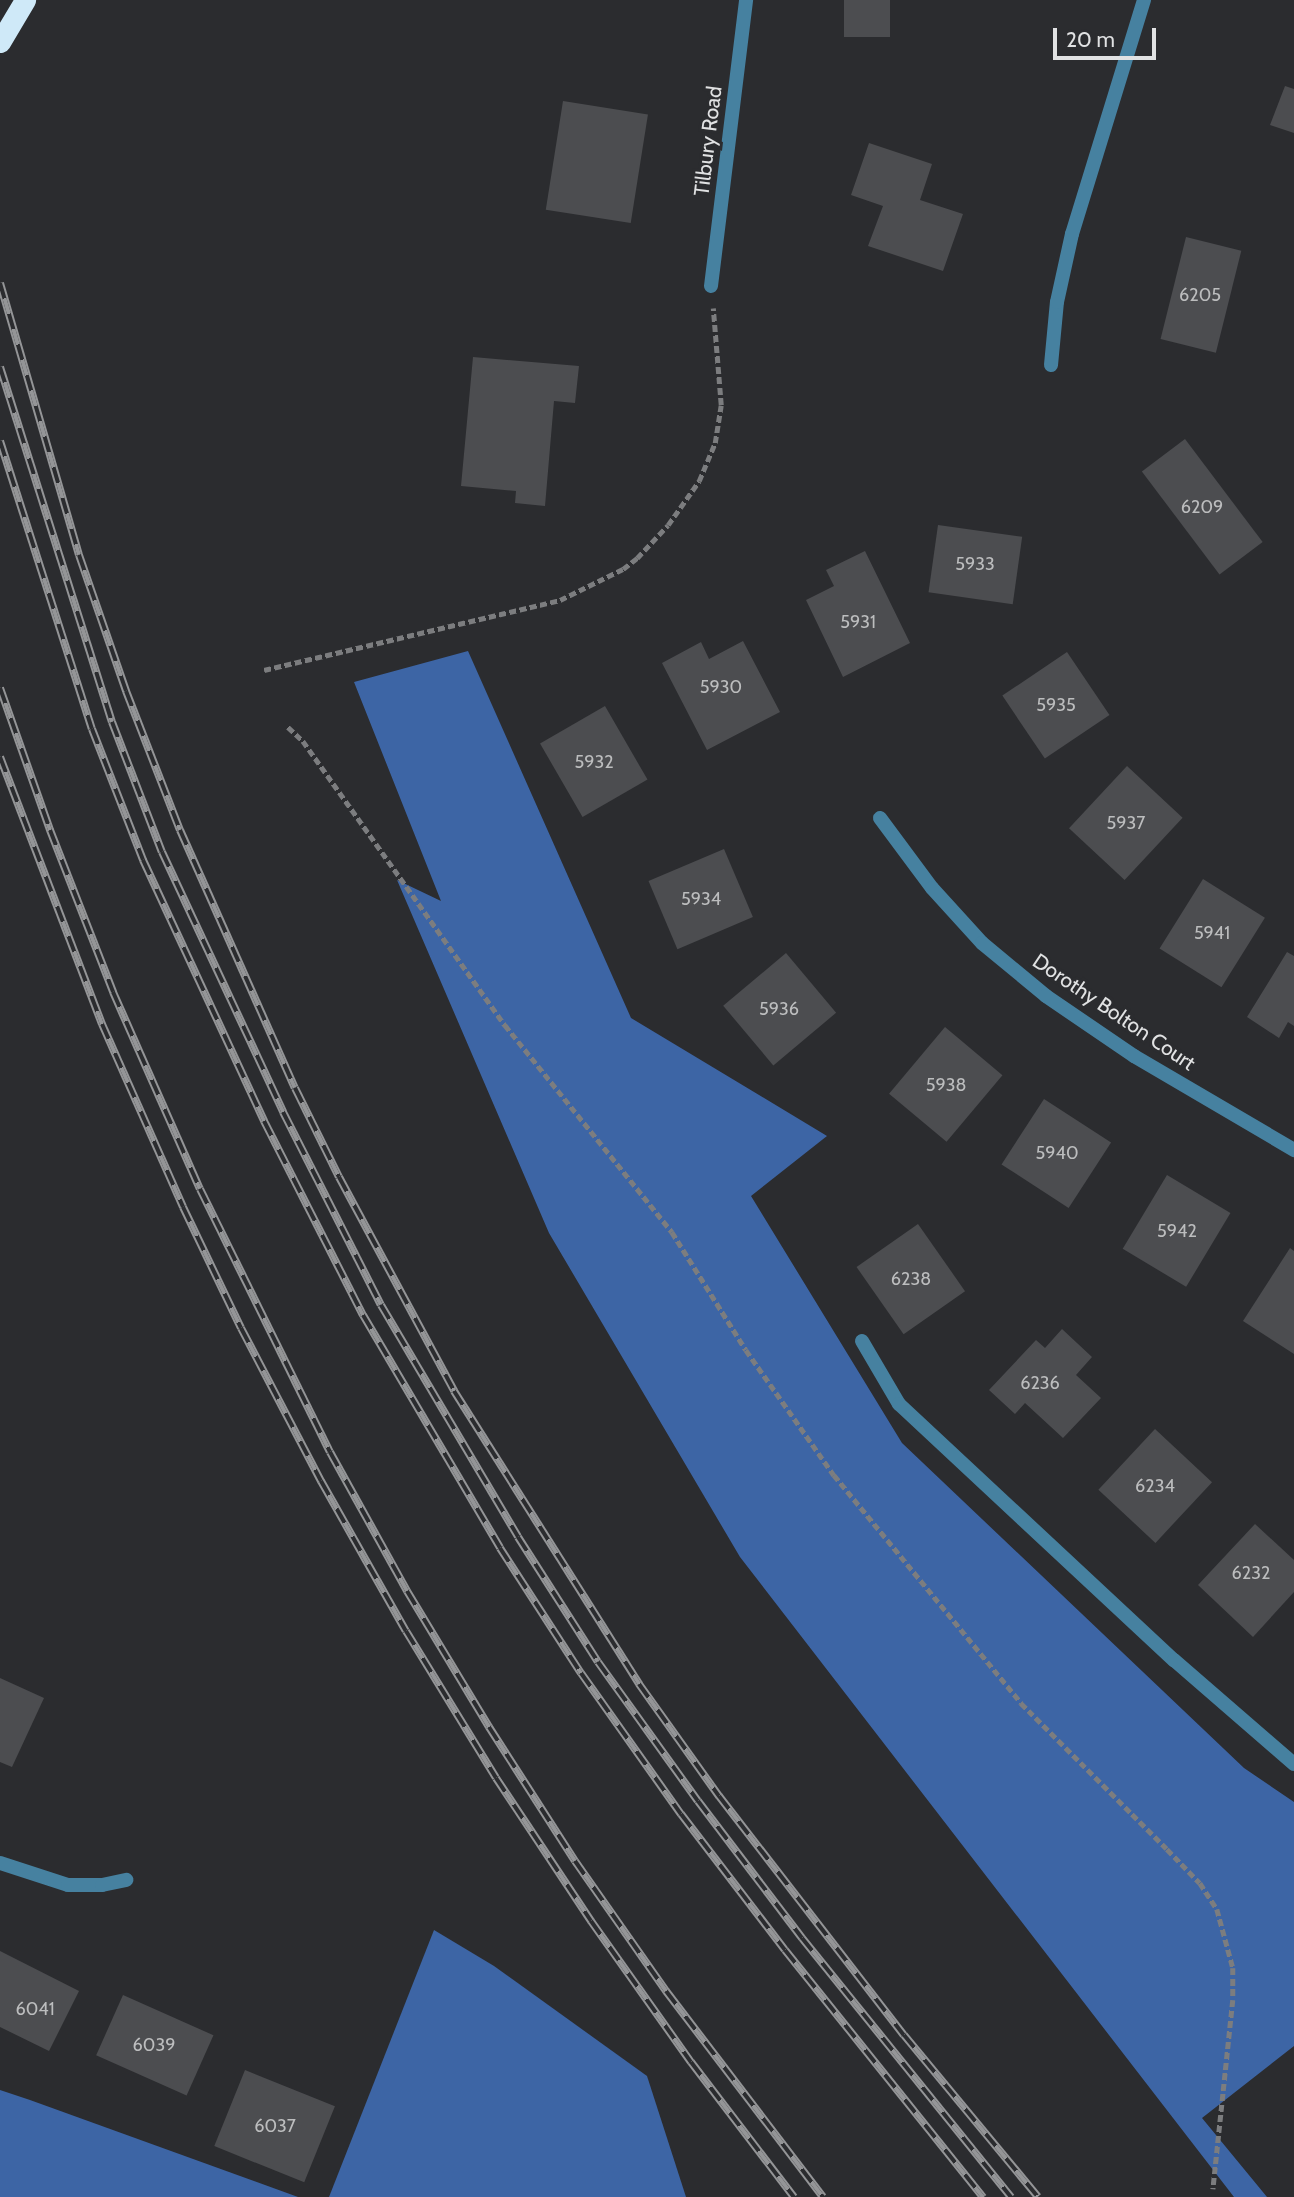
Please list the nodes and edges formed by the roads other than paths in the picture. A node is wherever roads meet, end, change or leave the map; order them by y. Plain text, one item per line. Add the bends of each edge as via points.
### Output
1 (25, 0) edge
2 (746, 0) edge
3 (1144, 0) edge
4 (0, 42) edge
5 (711, 286) road end
6 (1051, 365) dead end
7 (880, 818) dead end
8 (1294, 1150) edge
9 (862, 1341) dead end
10 (1294, 1764) edge
11 (0, 1863) edge
12 (126, 1880) dead end

1 - 4 highway
2 - 5 street, Tilbury Road
3 - 6 street via 1072,234 1057,302
7 - 8 street, Dorothy Bolton Court via 932,888 982,943 1046,996 1134,1056
9 - 10 street via 900,1404 1174,1660
11 - 12 street via 68,1885

